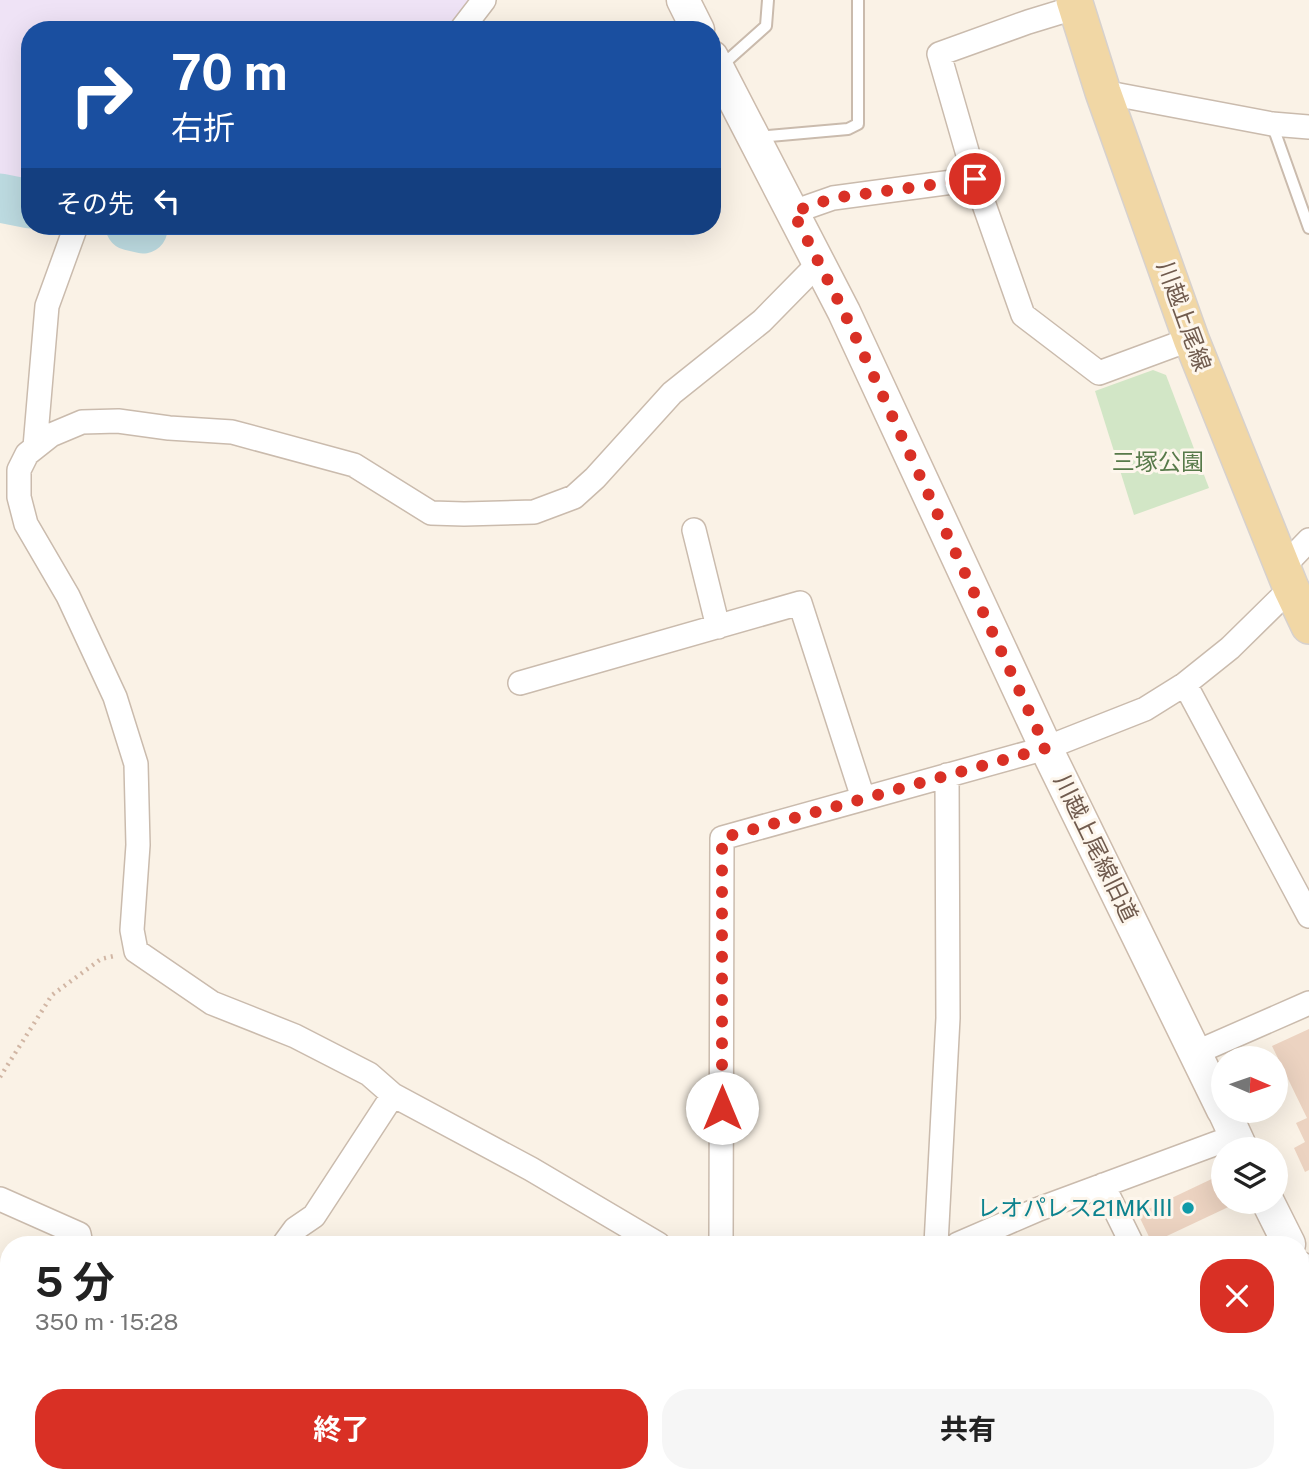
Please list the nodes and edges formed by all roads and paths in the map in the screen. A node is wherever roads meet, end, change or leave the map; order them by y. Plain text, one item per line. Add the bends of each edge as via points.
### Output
1 (484, 0) edge
2 (683, 0) edge
3 (768, 0) edge
4 (858, 0) edge
5 (1076, 4) edge
6 (468, 21) edge
7 (694, 21) edge
8 (721, 61) edge
9 (721, 78) edge
10 (1103, 92) junction
11 (1272, 124) junction
12 (1309, 127) edge
13 (754, 137) junction
14 (975, 179) junction
15 (793, 212) junction
16 (1309, 228) edge
17 (73, 235) edge
18 (819, 263) junction
19 (1191, 339) junction
20 (35, 447) junction
21 (694, 530) dead end
22 (1309, 540) edge
23 (1287, 577) junction
24 (1309, 626) edge
25 (718, 627) junction
26 (520, 683) dead end
27 (1185, 684) junction
28 (1046, 748) junction
29 (947, 775) junction
30 (863, 799) junction
31 (1309, 916) edge
32 (136, 951) junction
33 (1309, 1003) edge
34 (1195, 1053) junction
35 (0, 1077) edge
36 (393, 1095) junction
37 (1231, 1127) edge
38 (1103, 1185) junction
39 (0, 1199) edge
40 (1274, 1214) edge
41 (79, 1236) edge
42 (290, 1236) edge
43 (644, 1236) edge
44 (721, 1236) edge
45 (936, 1236) edge
46 (977, 1236) edge
47 (1128, 1236) edge
48 (1285, 1236) edge

1 - 6 street
2 - 7 street
3 - 8 lane via 766,26
4 - 13 lane via 858,124 848,129
5 - 10 main road, 川越上尾線
5 - 14 street via 939,54
9 - 13 street, 川越上尾線旧道
10 - 11 street
10 - 19 main road, 川越上尾線
11 - 12 street
11 - 16 lane
13 - 15 street, 川越上尾線旧道
14 - 15 street via 833,198
14 - 19 street via 1023,315 1099,373
15 - 18 street, 川越上尾線旧道
17 - 20 street via 47,306
18 - 20 street via 762,321 672,393 574,497 534,512 431,513 354,465 232,432 82,422
18 - 28 street, 川越上尾線旧道
19 - 23 main road, 川越上尾線
20 - 32 street via 19,470 26,524 68,596 115,697 136,764 138,845 132,930
21 - 25 street
22 - 23 street
23 - 24 main road, 川越上尾線
23 - 27 street via 1230,648
25 - 26 street
25 - 30 street via 800,603
27 - 28 street via 1145,709
27 - 31 street
28 - 29 street
28 - 34 street, 川越上尾線旧道
29 - 30 street
29 - 45 street via 948,1018
30 - 44 street via 722,838
32 - 35 path via 101,959 52,995
32 - 36 street via 212,1003 307,1042 369,1074
33 - 34 street
34 - 37 street, 川越上尾線旧道
36 - 42 street via 314,1216
36 - 43 street
37 - 38 street
38 - 46 street
38 - 47 street
39 - 41 street
40 - 48 street

